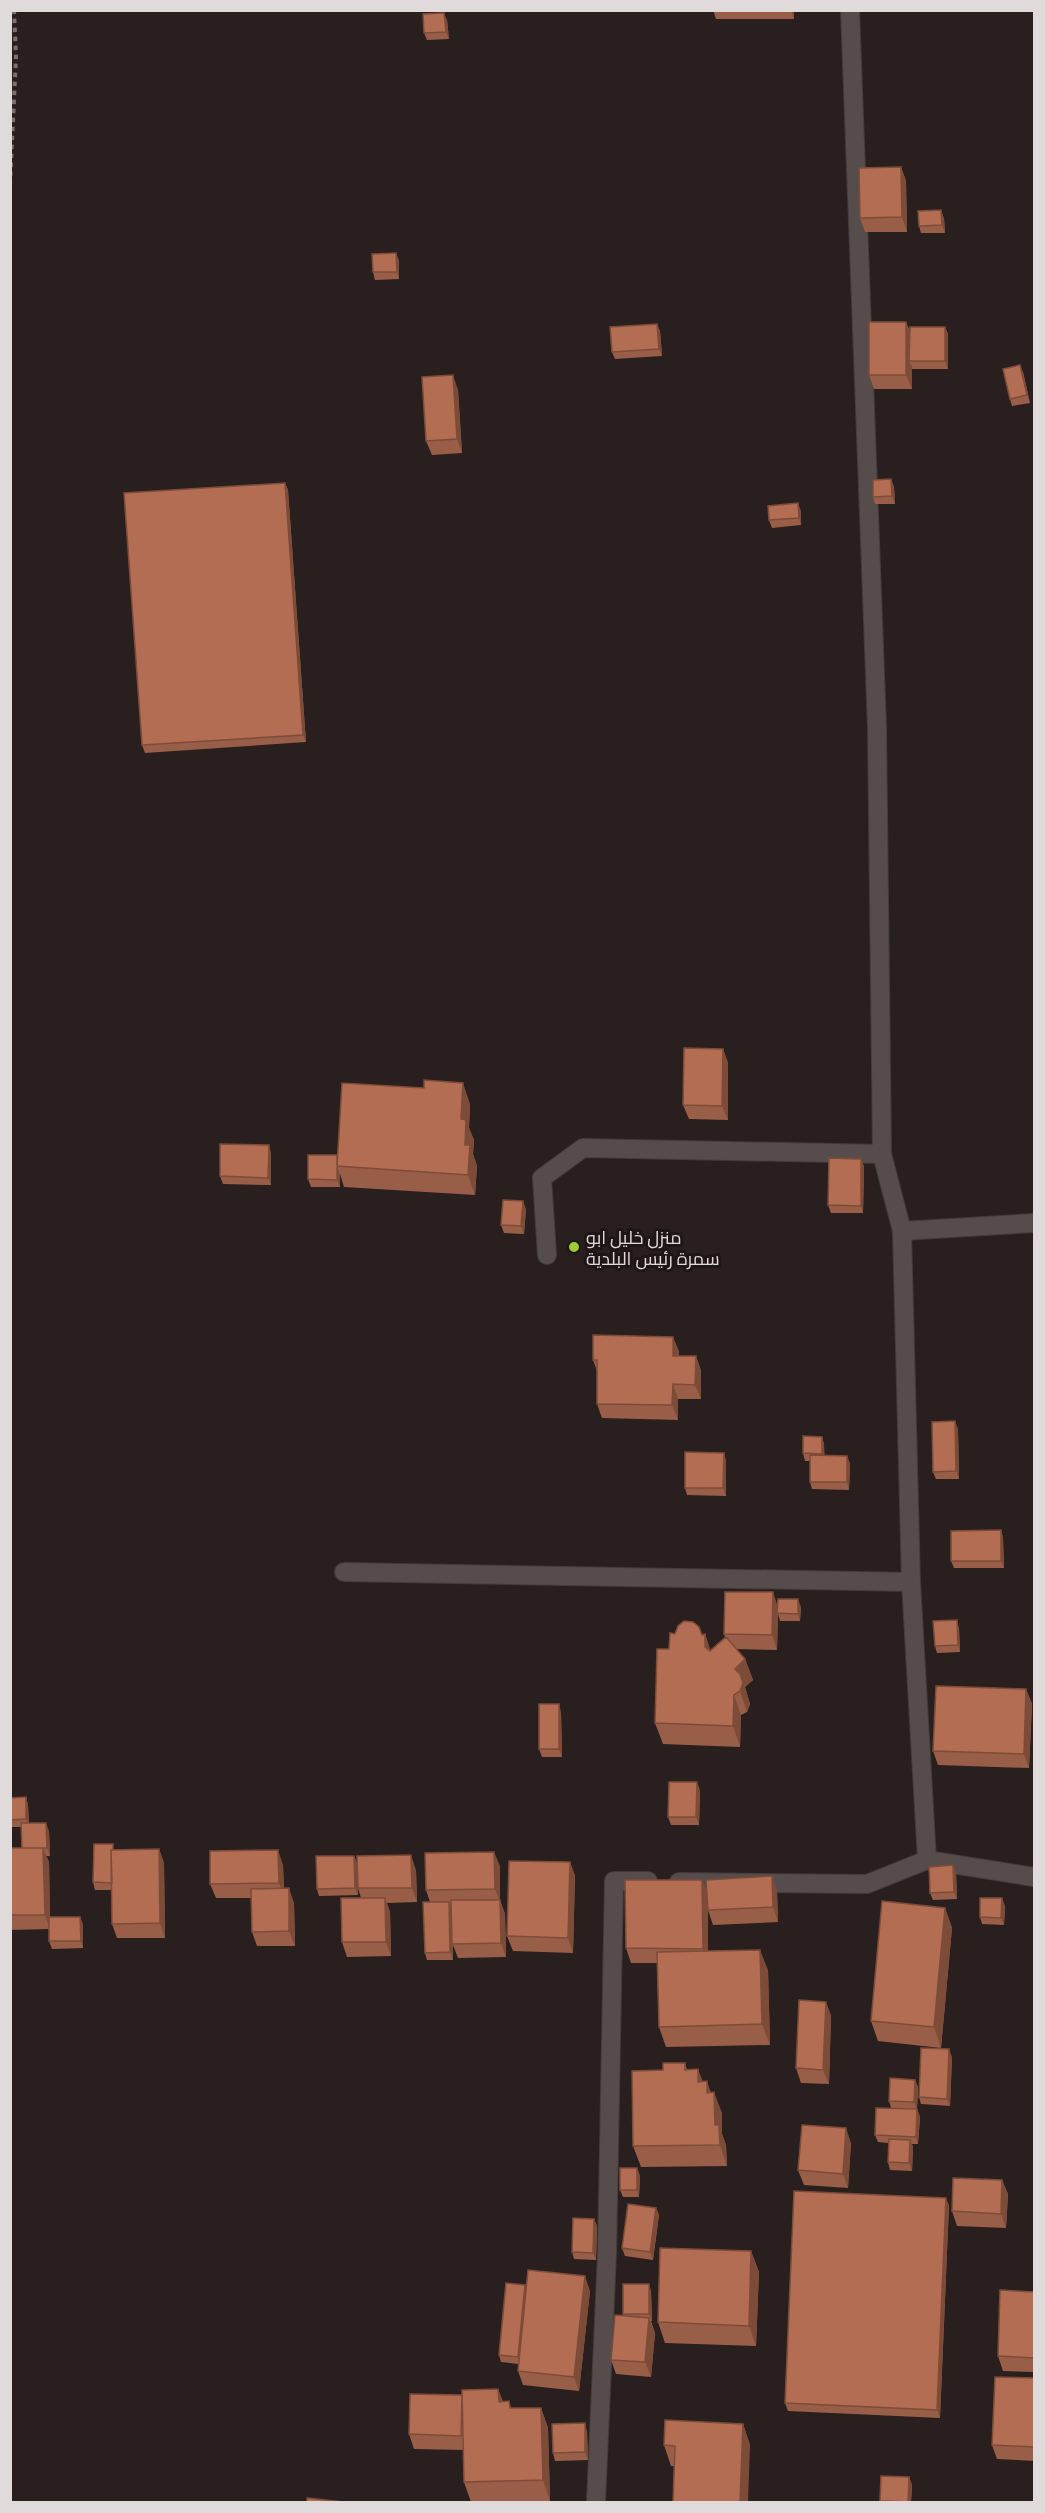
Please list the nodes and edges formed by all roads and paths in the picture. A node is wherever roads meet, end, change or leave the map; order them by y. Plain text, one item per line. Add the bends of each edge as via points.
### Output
1 (14, 10) edge
2 (850, 10) edge
3 (10, 185) edge
4 (882, 1154) junction
5 (1035, 1223) edge
6 (902, 1231) junction
7 (547, 1255) dead end
8 (344, 1572) dead end
9 (911, 1582) junction
10 (927, 1860) junction
11 (1035, 1877) edge
12 (596, 2502) edge

1 - 3 path via 16,57
2 - 4 street via 878,727
4 - 6 street
4 - 7 street via 583,1148 542,1178
5 - 6 street
6 - 9 street
8 - 9 street
9 - 10 street
10 - 11 street
10 - 12 street via 867,1884 614,1881 607,2253

